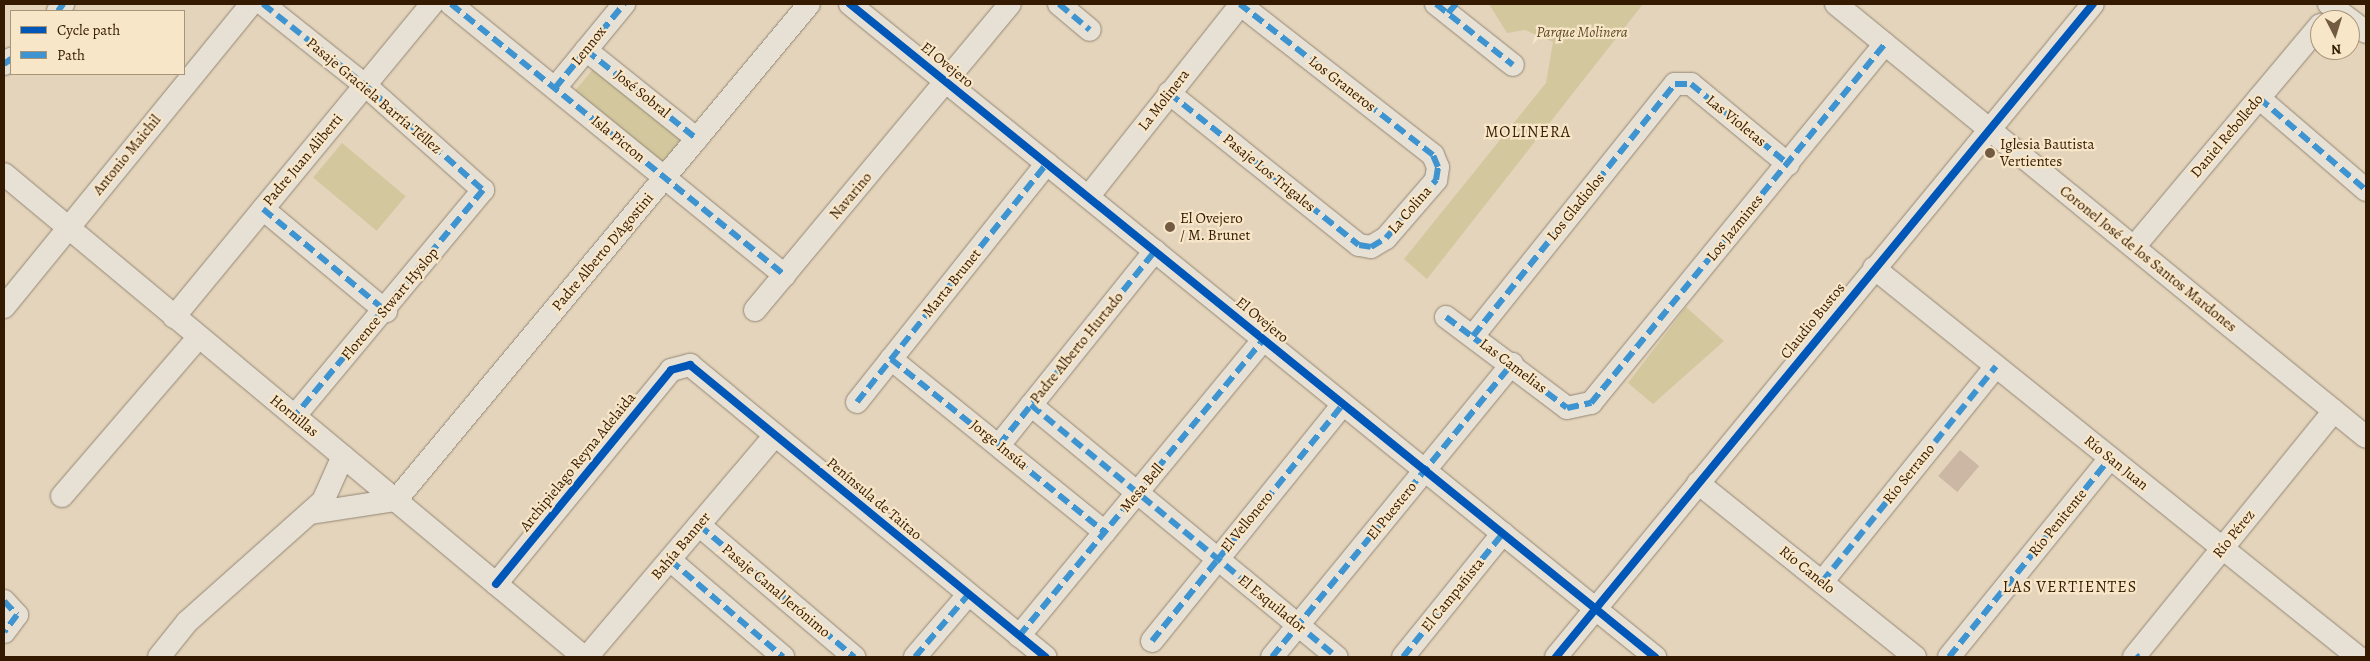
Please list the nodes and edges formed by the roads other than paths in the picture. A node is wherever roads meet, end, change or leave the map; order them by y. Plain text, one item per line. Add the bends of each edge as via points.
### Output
1 (251, 4) edge
2 (263, 4) edge
3 (432, 4) edge
4 (451, 4) edge
5 (624, 4) edge
6 (809, 4) edge
7 (850, 4) edge
8 (1010, 4) edge
9 (1059, 4) edge
10 (1241, 4) edge
11 (1836, 4) edge
12 (2093, 4) edge
13 (1447, 7) edge
14 (1090, 30) dead end
15 (2310, 35) edge
16 (1885, 44) junction
17 (586, 50) junction
18 (1513, 65) dead end
19 (1682, 81) joint
20 (946, 82) junction
21 (365, 85) junction
22 (555, 88) junction
23 (1170, 93) junction
24 (2259, 98) junction
25 (1990, 130) junction
26 (697, 138) junction
27 (1047, 163) junction
28 (1788, 164) junction
29 (1438, 167) joint
30 (4, 174) edge
31 (666, 177) junction
32 (483, 190) joint
33 (2366, 190) edge
34 (1088, 197) junction
35 (263, 209) junction
36 (68, 228) junction
37 (1371, 247) joint
38 (2134, 248) junction
39 (1156, 251) junction
40 (1874, 268) junction
41 (785, 275) junction
42 (4, 308) edge
43 (755, 310) dead end
44 (386, 311) junction
45 (174, 317) junction
46 (1446, 317) dead end
47 (1473, 336) junction
48 (198, 338) junction
49 (1264, 339) junction
50 (892, 359) junction
51 (685, 364) joint
52 (1512, 364) junction
53 (1996, 366) junction
54 (858, 402) dead end
55 (1342, 404) junction
56 (1031, 405) junction
57 (1581, 409) joint
58 (2334, 411) junction
59 (295, 416) junction
60 (775, 435) junction
61 (2366, 438) edge
62 (999, 445) junction
63 (343, 456) junction
64 (2110, 458) junction
65 (1425, 470) junction
66 (1698, 483) junction
67 (1138, 493) junction
68 (62, 496) dead end
69 (396, 500) junction
70 (311, 512) junction
71 (699, 525) junction
72 (1105, 532) junction
73 (1503, 534) junction
74 (2222, 548) junction
75 (1218, 559) junction
76 (670, 560) junction
77 (1822, 582) junction
78 (496, 584) junction
79 (968, 594) junction
80 (1596, 609) junction
81 (1298, 625) junction
82 (1019, 636) junction
83 (1152, 641) dead end
84 (159, 657) edge
85 (586, 657) edge
86 (783, 657) edge
87 (854, 657) edge
88 (915, 657) edge
89 (1045, 657) edge
90 (1272, 657) edge
91 (1337, 657) edge
92 (1403, 657) edge
93 (1556, 657) edge
94 (1656, 657) edge
95 (1915, 657) edge
96 (1949, 657) edge
97 (2136, 657) edge
98 (2358, 657) edge

1 - 36 street, Antonio Maichil
2 - 21 street, Pasaje Graciela Barría Téllez
3 - 21 street, Padre Juan Aliberti
4 - 22 street, Isla Picton
5 - 17 street, Lennox
6 - 26 street, Padre Alberto D'Agostini
7 - 20 street, El Ovejero
8 - 20 street, Navarino
9 - 14 street
10 - 23 street, La Molinera
10 - 29 street, Los Graneros via 1433,155
11 - 16 street, Coronel José de los Santos Mardones
12 - 25 street, Claudio Bustos
13 - 18 street
15 - 24 street, Daniel Rebolledo
16 - 25 street, Coronel José de los Santos Mardones
16 - 28 street, Los Jazmines
17 - 22 street, Lennox
17 - 26 street, José Sobral
19 - 28 street, Las Violetas
19 - 47 street, Los Gladiolos via 1674,84
20 - 27 street, El Ovejero
20 - 41 street, Navarino
21 - 32 street, Pasaje Graciela Barría Téllez
21 - 35 street, Padre Juan Aliberti
22 - 31 street, Isla Picton
23 - 34 street, La Molinera
23 - 37 street, Pasaje Los Trigales via 1359,245
24 - 33 street
24 - 38 street, Daniel Rebolledo
25 - 38 street, Coronel José de los Santos Mardones
25 - 40 street, Claudio Bustos
26 - 31 street, Padre Alberto D'Agostini
27 - 34 street, El Ovejero
27 - 50 street, Marta Brunet
28 - 57 street, Los Jazmines via 1592,403
29 - 37 street, La Colina via 1436,180 1386,238
30 - 36 street, Hornillas
31 - 41 street, Isla Picton
31 - 69 street, Padre Alberto D'Agostini
32 - 44 street, Florence Stwart Hyslop
34 - 39 street, El Ovejero
35 - 44 street
35 - 45 street, Padre Juan Aliberti
36 - 42 street, Antonio Maichil
36 - 45 street, Hornillas
38 - 58 street, Coronel José de los Santos Mardones
39 - 49 street, El Ovejero
39 - 56 street, Padre Alberto Hurtado
40 - 53 street, Río San Juan
40 - 66 street, Claudio Bustos
41 - 43 street, Navarino
44 - 59 street, Florence Stwart Hyslop
45 - 48 street, Hornillas
46 - 47 street, Las Camelias
47 - 52 street, Las Camelias
48 - 59 street, Hornillas
48 - 68 street
49 - 55 street, El Ovejero
49 - 67 street, Mesa Bell
50 - 54 street, Marta Brunet
50 - 62 street, Jorge Insúa
51 - 60 street, Península de Taitao via 695,367
51 - 78 street, Archipielago Reyna Adelaida via 671,370
52 - 57 street, Las Camelias via 1567,408
52 - 65 street, El Puestero
53 - 64 street, Río San Juan
53 - 77 street, Río Serrano
55 - 65 street, El Ovejero
55 - 75 street, El Vellonero
56 - 62 street, Padre Alberto Hurtado
56 - 67 street, El Esquilador
58 - 61 street, Coronel José de los Santos Mardones
58 - 74 street, Río Pérez
59 - 63 street, Hornillas
60 - 71 street, Bahía Banner
60 - 79 street, Península de Taitao
62 - 72 street, Jorge Insúa
63 - 69 street, Hornillas
63 - 70 street via 331,489
64 - 74 street, Río San Juan
64 - 96 street, Río Penitente
65 - 73 street, El Ovejero
65 - 81 street, El Puestero
66 - 77 street, Río Canelo
66 - 80 street, Claudio Bustos
67 - 72 street, Mesa Bell
67 - 75 street, El Esquilador
69 - 70 street
69 - 78 street, Hornillas
70 - 84 street via 187,622
71 - 76 street, Bahía Banner
71 - 87 street, Pasaje Canal Jerónimo
72 - 82 street, Mesa Bell
73 - 80 street, El Ovejero
73 - 92 street, El Campañista
74 - 97 street, Río Pérez
74 - 98 street, Río San Juan
75 - 81 street, El Esquilador
75 - 83 street, El Vellonero
76 - 85 street, Bahía Banner
76 - 86 street
77 - 95 street, Río Canelo
78 - 85 street, Hornillas
79 - 82 street, Península de Taitao
79 - 88 street
80 - 93 street, Claudio Bustos
80 - 94 street, El Ovejero
81 - 90 street, El Puestero
81 - 91 street, El Esquilador
82 - 89 street, Península de Taitao

